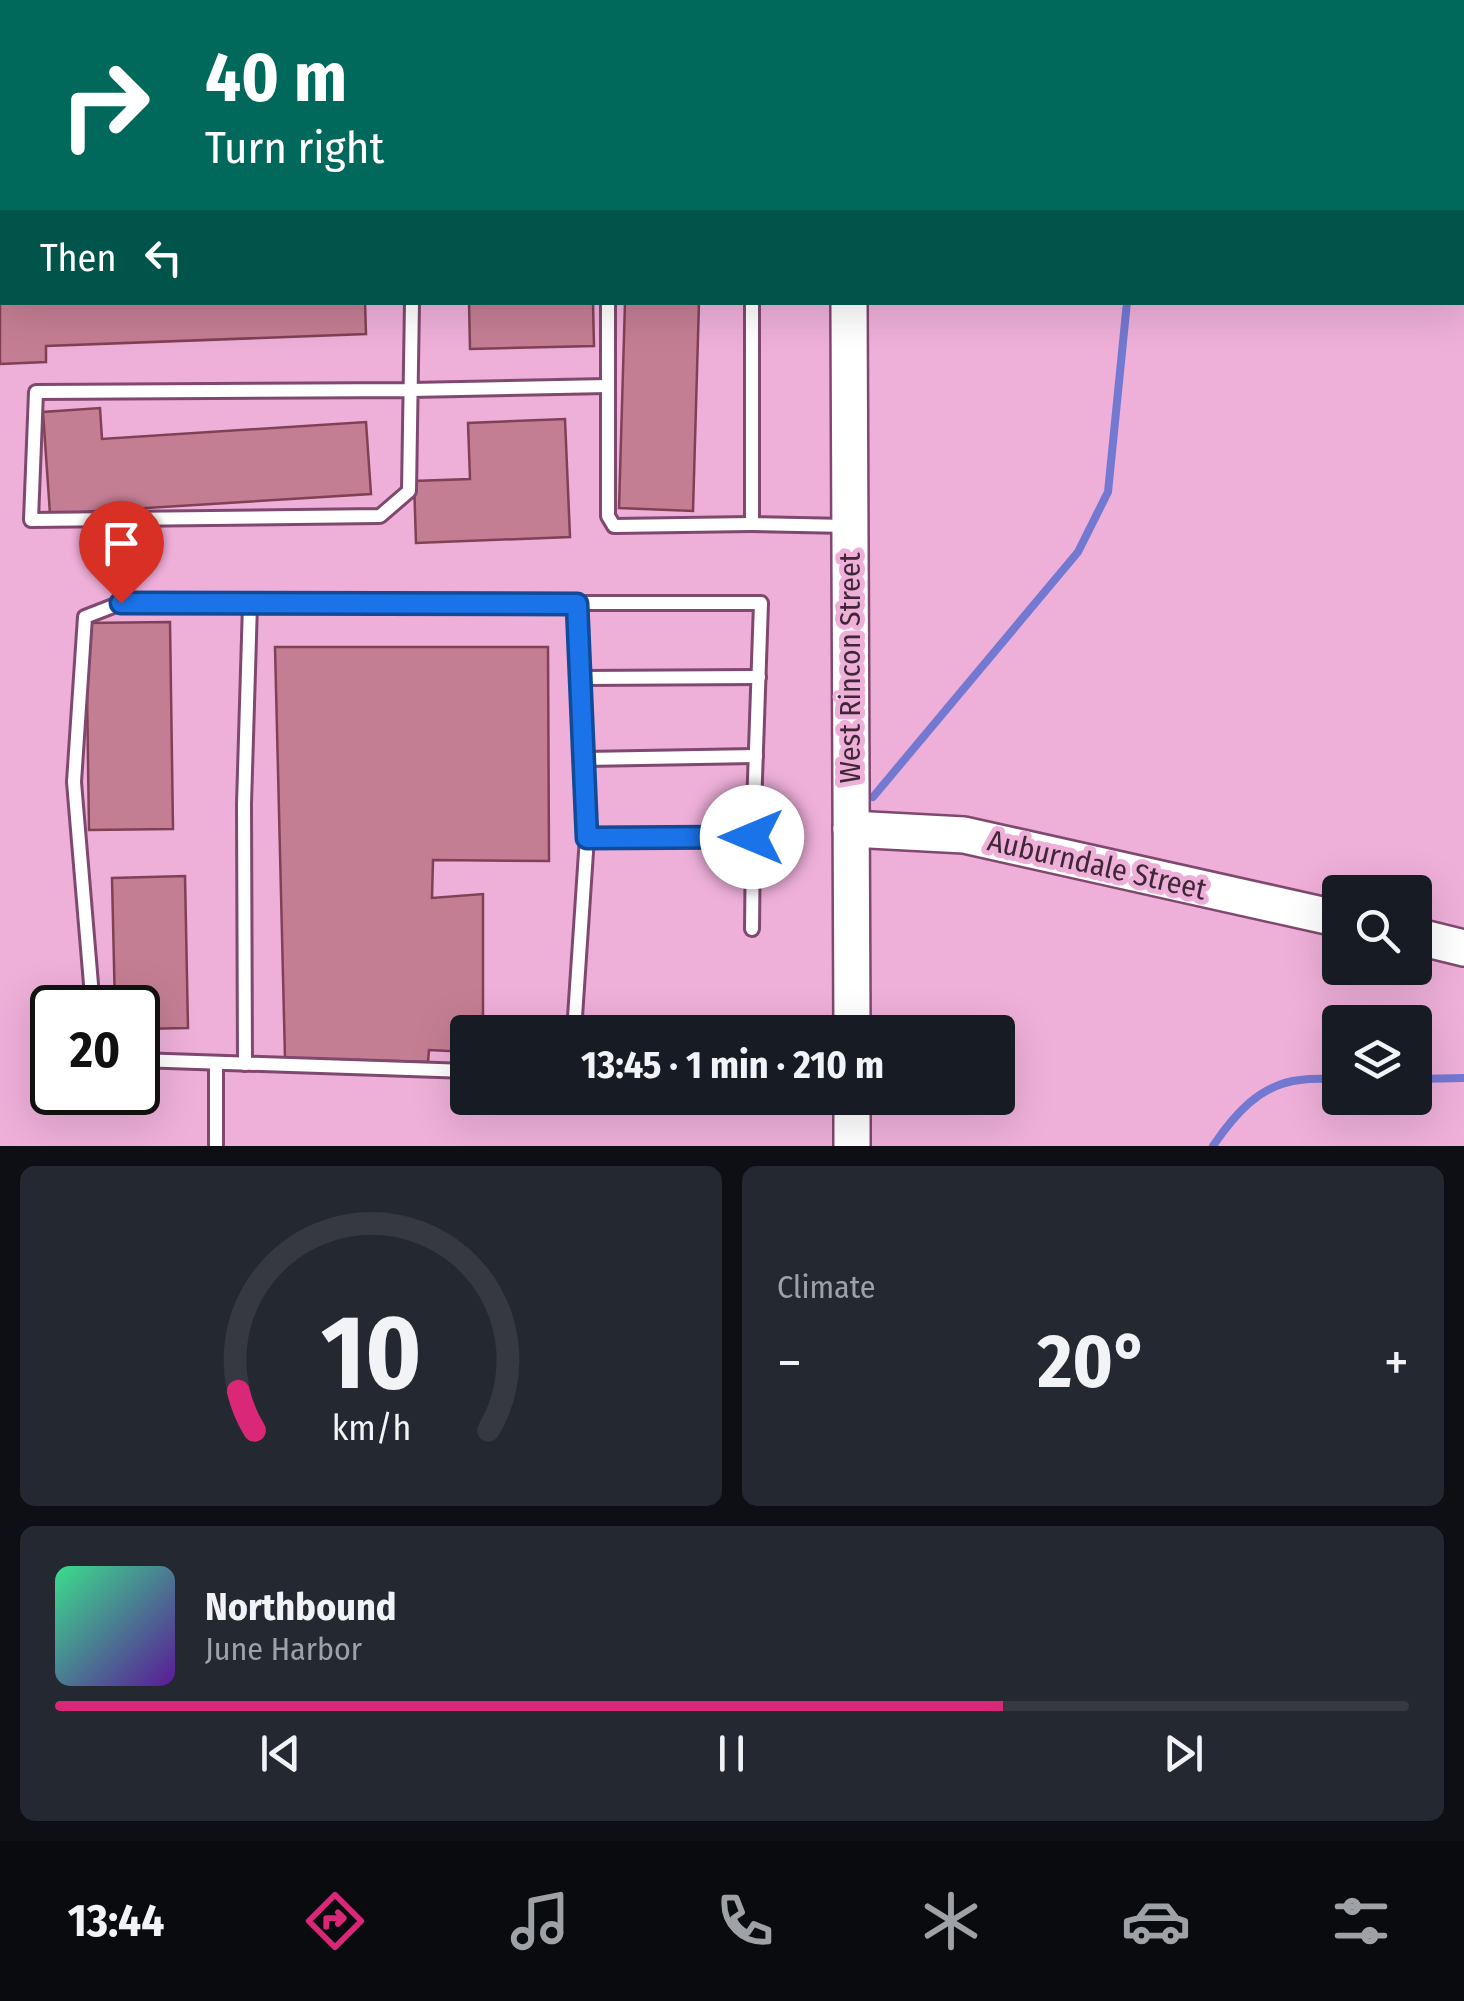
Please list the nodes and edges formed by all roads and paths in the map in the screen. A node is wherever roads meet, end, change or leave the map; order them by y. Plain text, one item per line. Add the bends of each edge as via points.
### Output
1 (412, 305) edge
2 (608, 305) edge
3 (752, 305) edge
4 (849, 305) edge
5 (608, 386) junction
6 (411, 390) junction
7 (752, 524) junction
8 (849, 526) junction
9 (250, 604) junction
10 (577, 604) junction
11 (759, 677) junction
12 (580, 678) junction
13 (756, 756) junction
14 (584, 759) junction
15 (851, 829) junction
16 (752, 837) junction
17 (587, 838) junction
18 (1322, 916) edge
19 (752, 928) dead end
20 (1432, 940) edge
21 (1464, 948) edge
22 (91, 985) edge
23 (575, 1015) edge
24 (852, 1015) edge
25 (160, 1061) edge
26 (216, 1063) junction
27 (245, 1064) junction
28 (450, 1070) edge
29 (852, 1115) edge
30 (216, 1146) edge
31 (852, 1146) edge

1 - 6 lane
2 - 5 lane
3 - 7 lane
4 - 8 main road, West Rincon Street
5 - 6 lane
5 - 7 lane via 608,516 614,526
6 - 6 lane via 410,491 380,516 31,520 36,392
7 - 8 lane
8 - 15 main road, West Rincon Street
9 - 10 lane
9 - 22 lane via 121,603 85,617 74,782
9 - 27 lane
10 - 11 lane via 761,604
10 - 12 lane
11 - 12 lane
11 - 13 lane
12 - 14 lane
13 - 14 lane
13 - 16 lane
14 - 17 lane
15 - 18 main road, Auburndale Street via 964,835
15 - 24 main road, West Rincon Street
16 - 17 lane
16 - 19 lane
17 - 23 lane
20 - 21 main road
25 - 26 lane
26 - 27 lane
26 - 30 lane
27 - 28 lane
29 - 31 main road

